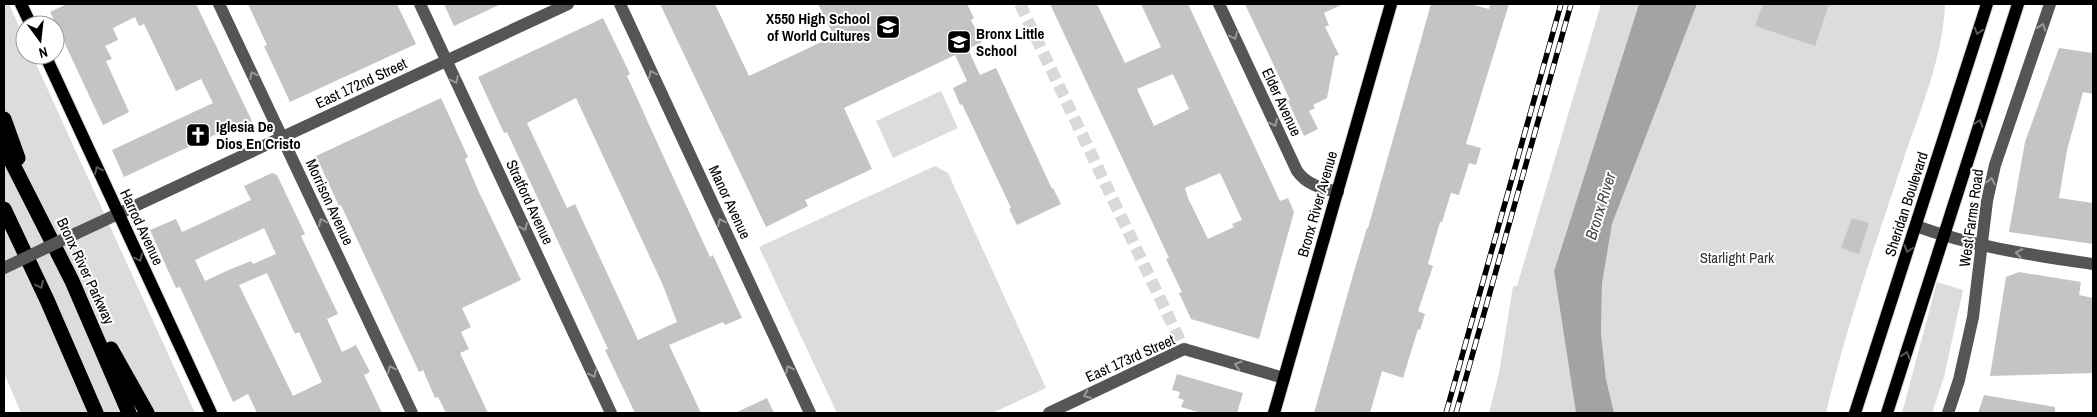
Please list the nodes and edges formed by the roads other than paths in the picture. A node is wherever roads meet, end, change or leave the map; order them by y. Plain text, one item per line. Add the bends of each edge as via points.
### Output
1 (219, 4) edge
2 (420, 4) edge
3 (568, 4) edge
4 (620, 4) edge
5 (1219, 4) edge
6 (1392, 4) edge
7 (1986, 4) edge
8 (2018, 4) edge
9 (2050, 4) edge
10 (446, 60) junction
11 (50, 65) edge
12 (4, 119) edge
13 (282, 138) junction
14 (4, 147) edge
15 (1338, 192) junction
16 (4, 209) edge
17 (118, 214) junction
18 (42, 220) junction
19 (1916, 226) junction
20 (1943, 236) junction
21 (1982, 247) junction
22 (2093, 264) edge
23 (4, 268) edge
24 (72, 281) junction
25 (1284, 378) junction
26 (96, 413) edge
27 (129, 413) edge
28 (147, 413) edge
29 (211, 413) edge
30 (412, 413) edge
31 (611, 413) edge
32 (810, 413) edge
33 (1049, 413) edge
34 (1274, 413) edge
35 (1855, 413) edge
36 (1887, 413) edge
37 (1948, 413) edge

13 -> 1 street, Morrison Avenue
2 - 10 street, Stratford Avenue
3 - 10 street, East 172nd Street
32 -> 4 street, Manor Avenue
5 -> 15 street, Elder Avenue via 1297,171 1313,186
6 - 15 main road, Bronx River Avenue
7 -> 19 main road, Sheridan Boulevard
20 -> 8 main road
21 -> 9 street, West Farms Road via 1995,166
10 - 13 street, East 172nd Street
10 -> 31 street, Stratford Avenue
17 -> 11 main road, Harrod Avenue
12 - 18 highway
13 - 17 street, East 172nd Street
30 -> 13 street, Morrison Avenue
14 - 18 highway, Bronx River Parkway
15 - 25 main road, Bronx River Avenue
16 -> 26 highway
17 - 23 street, East 172nd Street, bridge
17 -> 29 main road, Harrod Avenue
18 - 24 highway, Bronx River Parkway
19 - 20 street
19 -> 35 main road, Sheridan Boulevard
20 - 21 street
36 -> 20 main road
22 -> 21 street
21 - 37 street, West Farms Road via 1967,350
24 - 27 highway, Bronx River Parkway
24 - 28 highway
25 -> 33 street, East 173rd Street via 1184,349
25 - 34 main road, Bronx River Avenue

